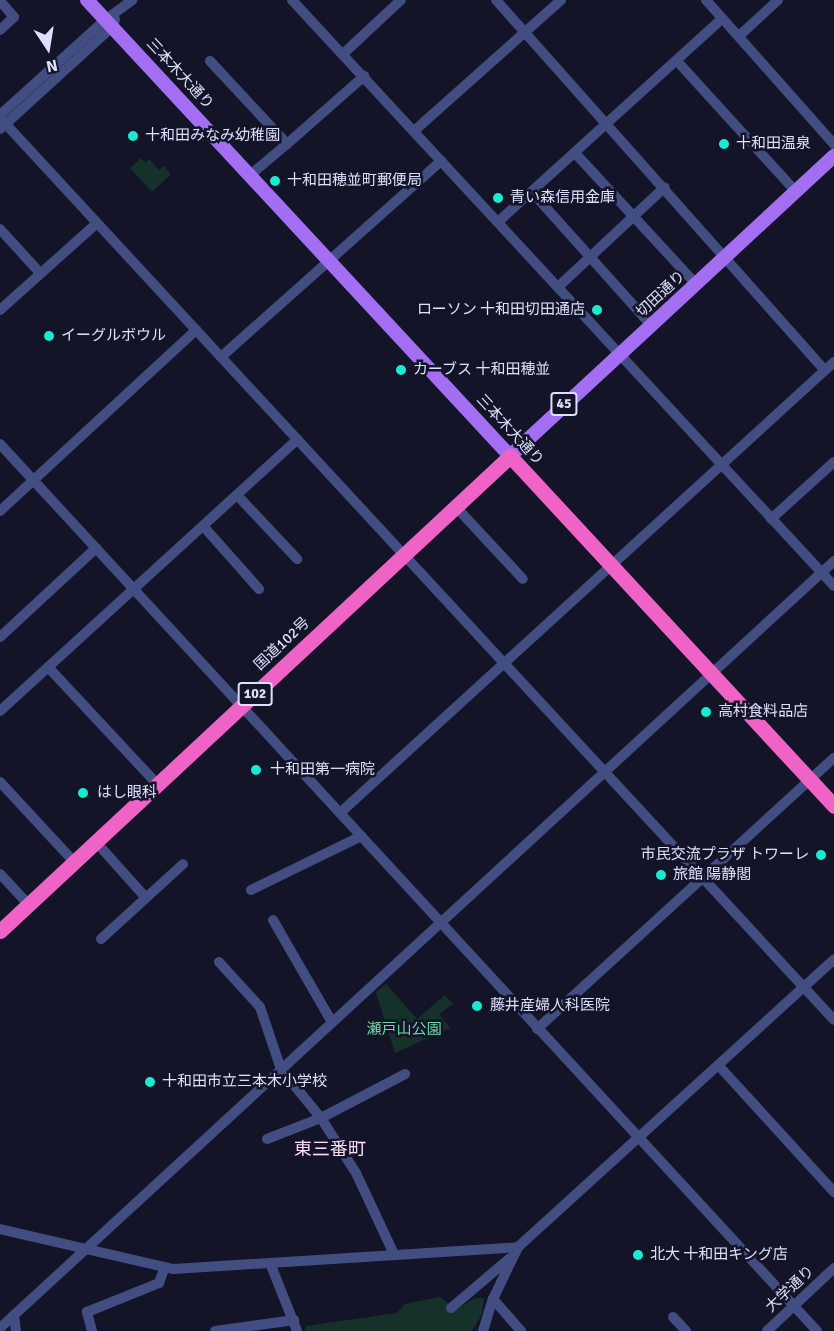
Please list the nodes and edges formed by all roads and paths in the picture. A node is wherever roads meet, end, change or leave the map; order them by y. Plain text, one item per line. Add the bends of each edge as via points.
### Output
1 (87, 0) edge
2 (133, 0) edge
3 (292, 0) edge
4 (401, 0) edge
5 (496, 0) edge
6 (561, 0) edge
7 (706, 0) edge
8 (778, 0) edge
9 (0, 2) edge
10 (722, 19) junction
11 (111, 20) junction
12 (0, 30) edge
13 (524, 33) junction
14 (739, 36) junction
15 (343, 54) junction
16 (210, 61) dead end
17 (677, 62) junction
18 (364, 76) junction
19 (1, 122) edge
20 (607, 125) junction
21 (414, 130) junction
22 (286, 144) junction
23 (575, 153) junction
24 (834, 154) edge
25 (441, 161) junction
26 (249, 176) junction
27 (665, 187) junction
28 (532, 192) junction
29 (796, 192) junction
30 (635, 216) junction
31 (499, 221) junction
32 (97, 223) junction
33 (0, 229) edge
34 (725, 257) junction
35 (591, 258) junction
36 (331, 262) junction
37 (40, 273) junction
38 (696, 284) junction
39 (558, 287) junction
40 (2, 303) edge
41 (651, 325) junction
42 (196, 330) junction
43 (620, 353) junction
44 (221, 357) junction
45 (830, 366) edge
46 (298, 439) junction
47 (0, 444) edge
48 (510, 456) junction
49 (834, 462) edge
50 (720, 464) junction
51 (34, 480) junction
52 (237, 495) junction
53 (456, 507) junction
54 (0, 511) edge
55 (771, 519) junction
56 (204, 526) junction
57 (96, 548) junction
58 (404, 555) junction
59 (297, 559) dead end
60 (834, 561) edge
61 (610, 564) junction
62 (822, 572) junction
63 (523, 579) dead end
64 (834, 586) edge
65 (134, 589) junction
66 (259, 589) dead end
67 (0, 637) edge
68 (502, 663) junction
69 (48, 667) junction
70 (712, 673) junction
71 (241, 706) junction
72 (0, 711) edge
73 (834, 758) edge
74 (604, 771) junction
75 (810, 780) junction
76 (0, 782) edge
77 (158, 785) junction
78 (834, 806) edge
79 (340, 813) junction
80 (361, 836) junction
81 (96, 842) junction
82 (74, 862) junction
83 (183, 864) dead end
84 (0, 874) edge
85 (703, 879) junction
86 (251, 890) dead end
87 (146, 898) junction
88 (29, 905) junction
89 (273, 920) dead end
90 (440, 923) junction
91 (0, 931) edge
92 (101, 939) dead end
93 (834, 959) edge
94 (219, 962) dead end
95 (803, 987) junction
96 (834, 1020) edge
97 (332, 1022) junction
98 (537, 1029) junction
99 (718, 1066) junction
100 (281, 1069) junction
101 (405, 1074) dead end
102 (321, 1118) junction
103 (639, 1138) junction
104 (267, 1139) dead end
105 (834, 1192) edge
106 (0, 1229) edge
107 (85, 1249) junction
108 (517, 1250) junction
109 (394, 1254) junction
110 (270, 1263) junction
111 (834, 1268) edge
112 (164, 1269) junction
113 (493, 1299) junction
114 (794, 1306) junction
115 (451, 1308) dead end
116 (14, 1315) junction
117 (672, 1317) dead end
118 (1, 1324) edge
119 (295, 1326) edge
120 (16, 1331) edge
121 (92, 1331) edge
122 (215, 1331) edge
123 (483, 1331) edge
124 (521, 1331) edge
125 (686, 1331) edge
126 (767, 1331) edge
127 (817, 1331) edge

1 - 11 main road, 三本木大通り
2 - 11 street
3 - 15 street
4 - 15 street
5 - 13 street
6 - 13 street
7 - 10 street
8 - 14 street
9 - 12 street via 14,17
10 - 14 street
10 - 17 street
11 - 19 street
11 - 26 main road, 三本木大通り
13 - 20 street
13 - 21 street
14 - 24 street
15 - 18 street
16 - 22 street
17 - 20 street
17 - 29 street
18 - 21 street
18 - 22 street
19 - 32 street
20 - 23 street
20 - 27 street
21 - 25 street
22 - 26 street
23 - 28 street
23 - 30 street
24 - 29 main road, 切田通り / 45
25 - 31 street
25 - 36 street
26 - 36 main road, 三本木大通り
27 - 30 street
27 - 34 street
28 - 31 street
28 - 35 street
29 - 34 main road, 切田通り / 45
30 - 35 street
30 - 38 street
31 - 39 street
32 - 37 street
32 - 42 street
33 - 37 street
34 - 38 main road, 切田通り / 45
34 - 45 street
35 - 39 street
35 - 41 street
36 - 44 street
36 - 48 main road, 三本木大通り
37 - 40 street
38 - 41 main road, 切田通り / 45
39 - 43 street
41 - 43 main road, 切田通り / 45
42 - 44 street
42 - 51 street
43 - 48 main road, 切田通り / 45
43 - 50 street
44 - 46 street
45 - 50 street
46 - 52 street
46 - 58 street
47 - 51 street
48 - 53 highway, 国道102号 / 102
48 - 61 highway, 三本木大通り
49 - 55 street
50 - 55 street
50 - 61 street
51 - 54 street
51 - 57 street
52 - 56 street
52 - 59 street
53 - 58 highway, 国道102号 / 102
53 - 63 street
55 - 62 street
56 - 65 street
56 - 66 street
57 - 65 street
57 - 67 street
58 - 68 street
58 - 71 highway, 国道102号 / 102
60 - 62 street
61 - 68 street
61 - 70 highway, 三本木大通り
62 - 64 street
62 - 70 street
65 - 69 street
65 - 71 street
68 - 74 street
68 - 79 street
69 - 72 street
69 - 77 street
70 - 74 street
70 - 75 highway, 三本木大通り
71 - 77 highway, 国道102号 / 102
71 - 79 street
73 - 75 street
74 - 85 street
74 - 90 street
75 - 78 highway, 三本木大通り
75 - 85 street
76 - 82 street
77 - 81 highway, 国道102号 / 102
79 - 80 street
80 - 86 street
80 - 90 street
81 - 82 highway, 国道102号 / 102
81 - 87 street
82 - 88 highway, 国道102号 / 102
83 - 87 street
84 - 88 street
85 - 95 street
85 - 98 street
87 - 92 street
88 - 91 highway, 国道102号 / 102
89 - 97 street
90 - 97 street
90 - 98 street
93 - 95 street
94 - 100 street via 261,1007
95 - 96 street
95 - 99 street
97 - 100 street
98 - 103 street
99 - 103 street
99 - 105 street
100 - 102 street
100 - 107 street
101 - 102 street
102 - 104 street
102 - 109 street via 370,1196
103 - 108 street
103 - 114 street
106 - 107 street
107 - 112 street
107 - 116 street
108 - 109 street
108 - 113 street
108 - 115 street
109 - 110 street
110 - 112 street
110 - 119 street
111 - 114 street, 大学通り
112 - 121 street via 159,1283 87,1312
113 - 123 street
113 - 124 street
114 - 126 street, 大学通り
114 - 127 street
116 - 118 street
116 - 120 street
117 - 125 street
119 - 122 street

